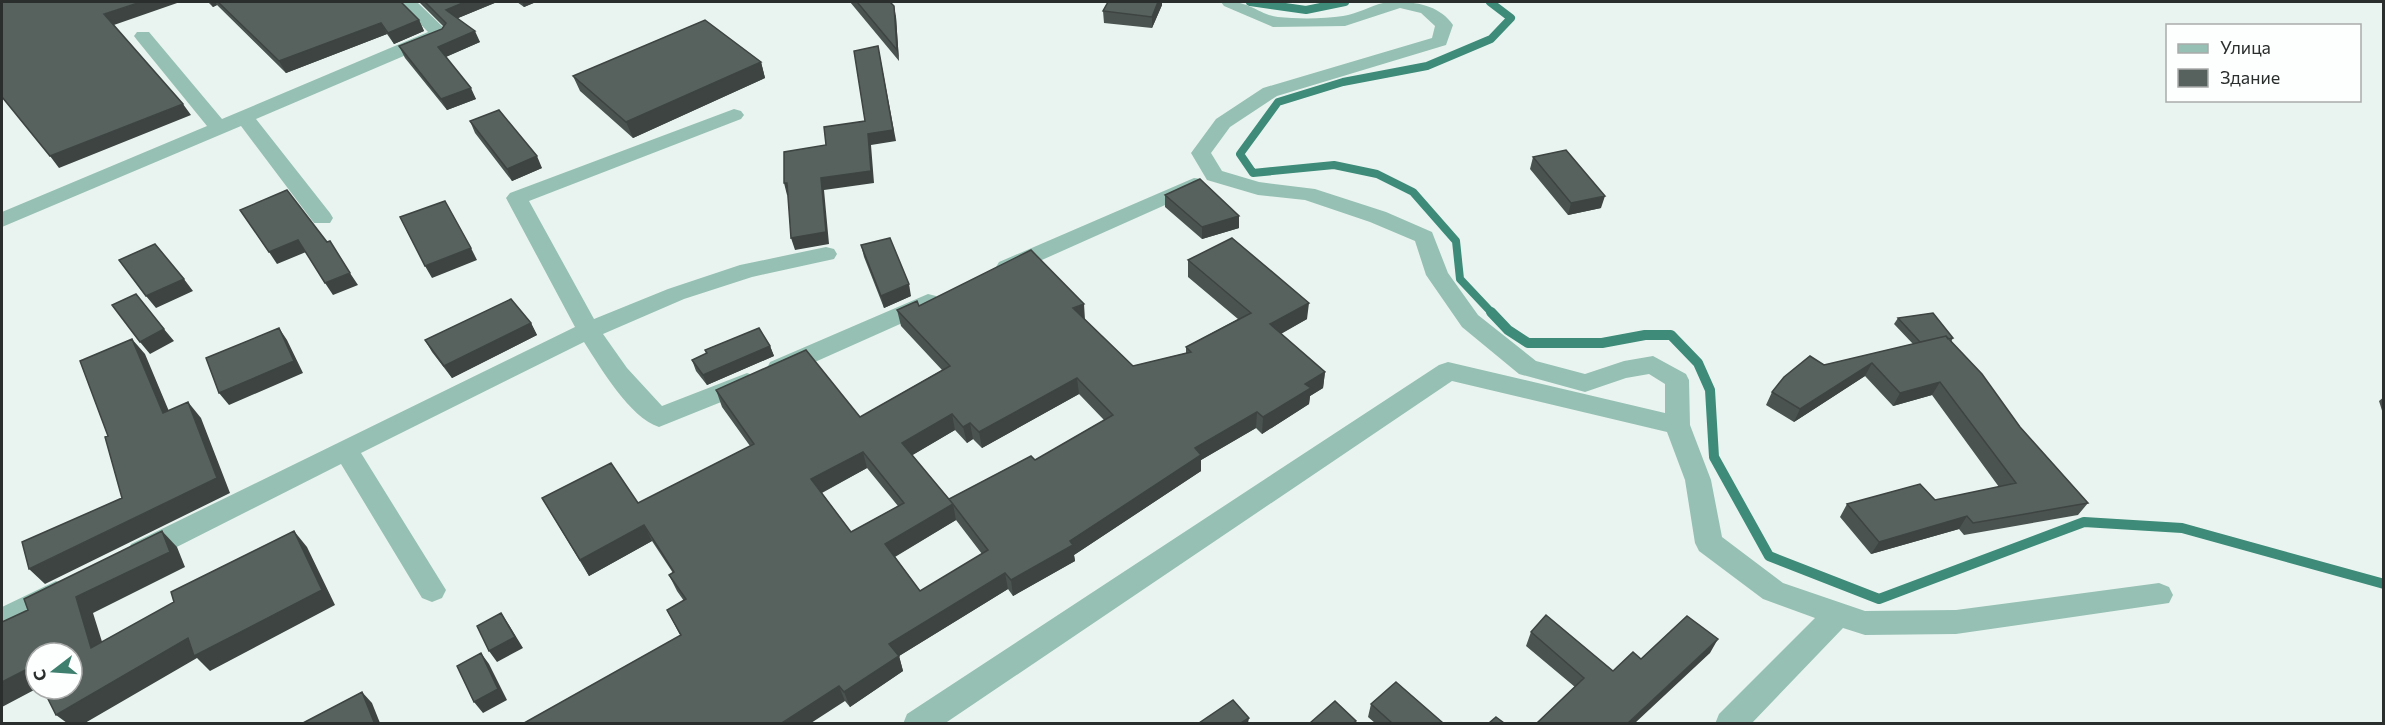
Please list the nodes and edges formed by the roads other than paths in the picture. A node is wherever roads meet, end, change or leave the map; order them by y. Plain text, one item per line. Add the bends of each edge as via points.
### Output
1 (407, 2) edge
2 (1230, 2) edge
3 (143, 36) dead end
4 (734, 115) dead end
5 (244, 118) junction
6 (220, 129) junction
7 (1214, 175) junction
8 (322, 218) dead end
9 (2, 220) edge
10 (826, 254) dead end
11 (984, 277) edge
12 (952, 291) edge
13 (590, 330) junction
14 (1677, 425) junction
15 (346, 450) junction
16 (118, 563) edge
17 (75, 584) edge
18 (432, 590) dead end
19 (2159, 595) dead end
20 (1838, 614) junction
21 (2, 620) edge
22 (918, 723) edge
23 (1730, 723) edge

1 - 5 street via 440,34
2 - 7 street via 1273,22 1345,21 1399,3 1427,9 1444,25 1440,41 1270,92 1223,123 1201,153
3 - 6 street
4 - 13 street via 517,198
5 - 6 street
5 - 8 street
6 - 9 street
7 - 11 street
7 - 14 street via 1258,188 1308,194 1424,237 1437,274 1470,321 1528,368 1585,382 1653,365 1677,380
10 - 13 street via 748,270 676,294
12 - 13 street via 659,418 639,402
13 - 15 street
14 - 20 street via 1698,480 1708,543 1773,591
14 - 22 street via 1448,371
15 - 16 street
15 - 18 street
17 - 21 street
19 - 20 street via 1956,622 1865,622
20 - 23 street

